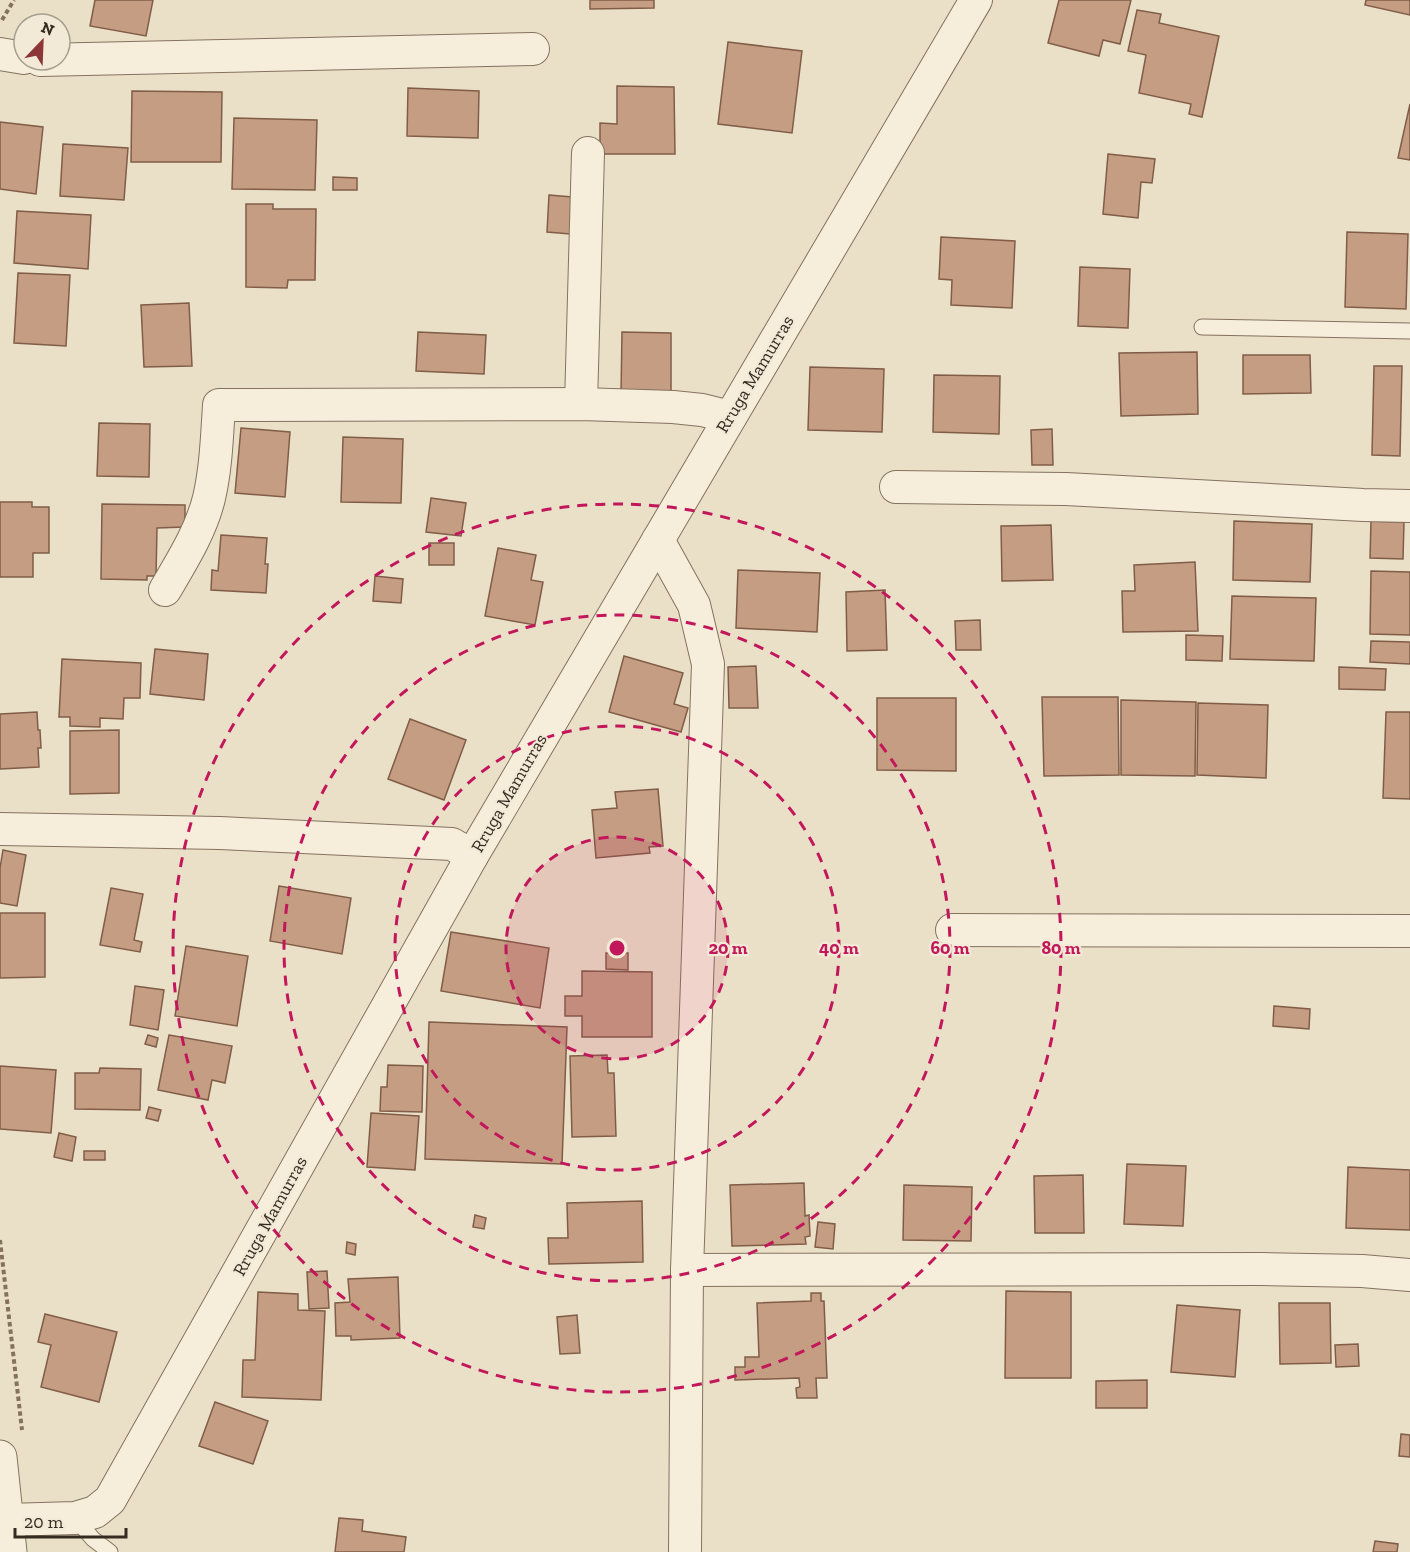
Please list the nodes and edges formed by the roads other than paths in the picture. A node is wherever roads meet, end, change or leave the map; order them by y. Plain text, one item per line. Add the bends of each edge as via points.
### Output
1 (976, 0) edge
2 (533, 49) dead end
3 (72, 59) edge
4 (588, 153) dead end
5 (1202, 327) dead end
6 (1410, 331) edge
7 (581, 404) junction
8 (730, 417) junction
9 (896, 487) dead end
10 (1410, 506) edge
11 (658, 540) junction
12 (165, 590) dead end
13 (0, 829) edge
14 (472, 856) junction
15 (952, 930) dead end
16 (1410, 931) edge
17 (687, 1270) junction
18 (1410, 1275) edge
19 (11, 1449) edge
20 (75, 1518) junction
21 (7, 1520) junction
22 (10, 1552) edge
23 (110, 1552) edge
24 (685, 1552) edge

1 - 8 street, Rruga Mamurras
2 - 3 street
4 - 7 street
5 - 6 lane
7 - 8 street via 673,407
7 - 12 street via 219,405 209,498 193,542
8 - 11 street, Rruga Mamurras
9 - 10 street via 1066,489
11 - 14 street, Rruga Mamurras
11 - 17 street via 694,605 708,664
13 - 14 street via 220,833 452,844
14 - 20 street, Rruga Mamurras via 110,1500 95,1512
15 - 16 street
17 - 18 street via 1260,1269
17 - 24 street
19 - 21 street
20 - 21 street, Rruga Mamurras
20 - 23 lane
21 - 22 street

